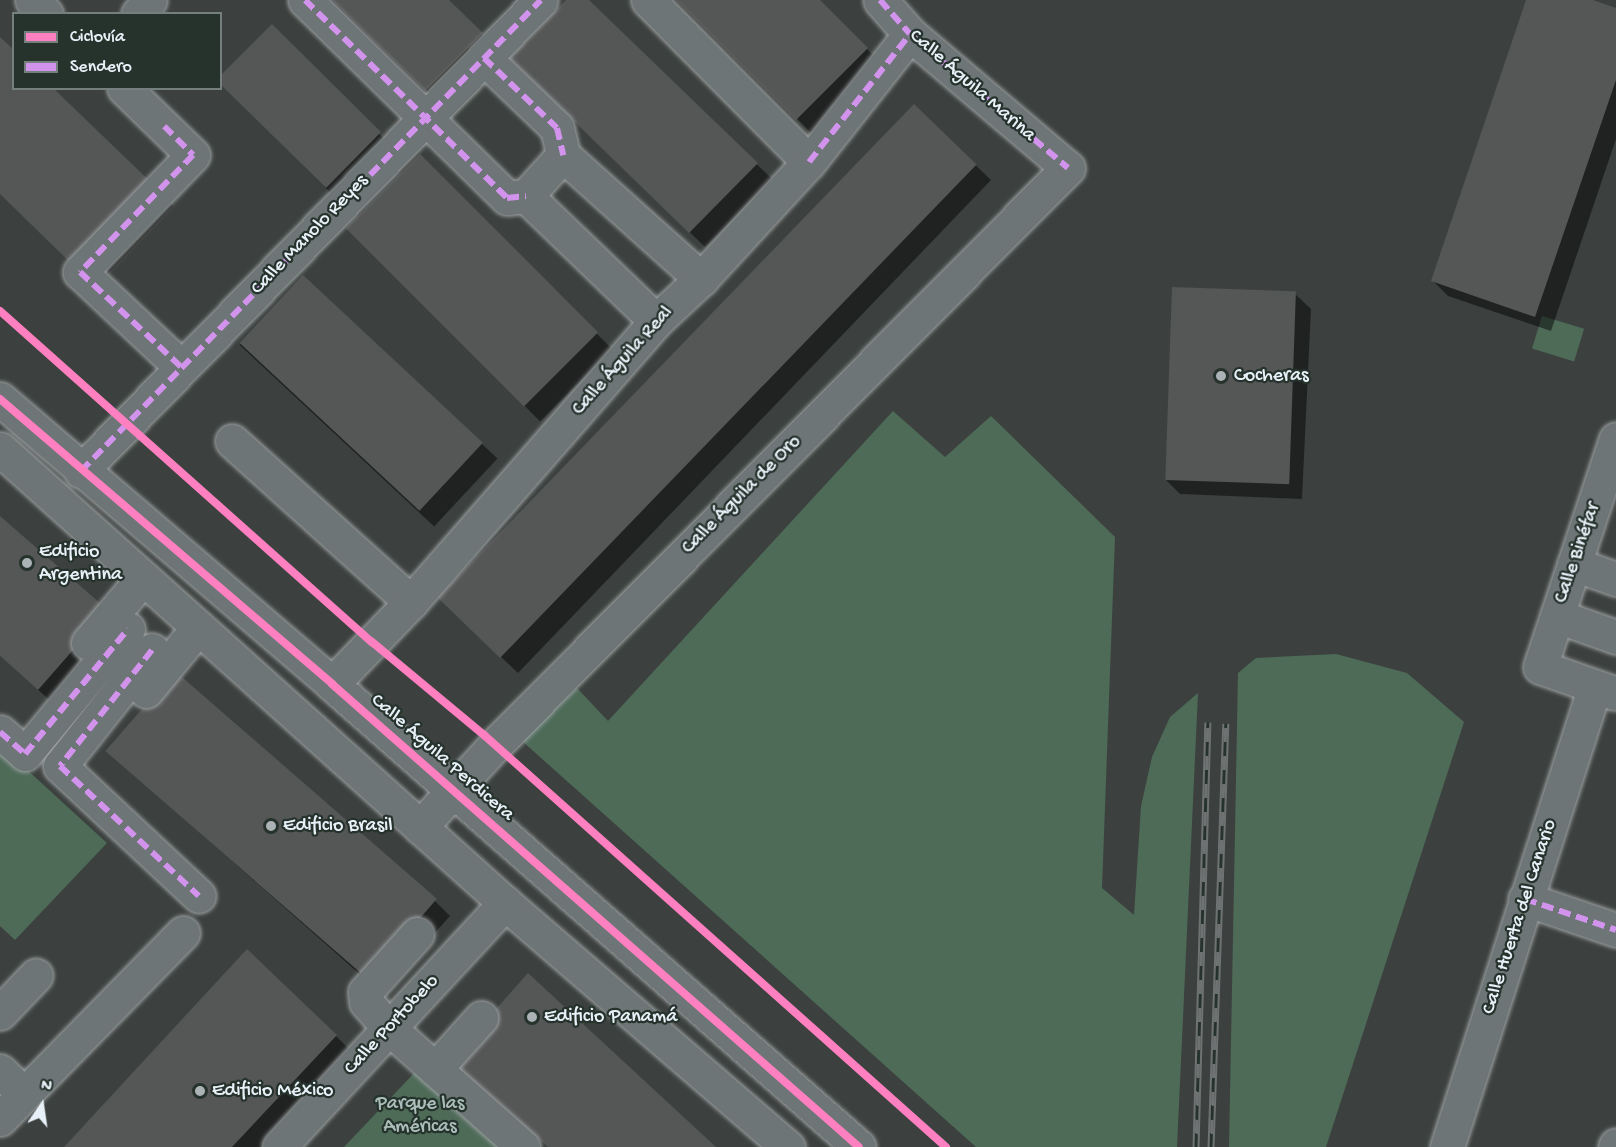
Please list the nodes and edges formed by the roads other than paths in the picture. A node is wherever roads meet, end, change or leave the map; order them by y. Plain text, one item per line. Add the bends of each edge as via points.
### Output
1 (32, 0) edge
2 (306, 0) edge
3 (648, 0) edge
4 (880, 0) edge
5 (534, 2) edge
6 (44, 12) edge
7 (910, 34) junction
8 (484, 58) junction
9 (126, 90) edge
10 (425, 117) junction
11 (563, 155) junction
12 (809, 162) junction
13 (1068, 168) joint
14 (526, 196) junction
15 (701, 279) junction
16 (656, 321) junction
17 (181, 367) junction
18 (0, 399) edge
19 (1616, 439) edge
20 (232, 441) dead end
21 (0, 449) edge
22 (81, 471) junction
23 (1574, 564) junction
24 (143, 578) junction
25 (1616, 579) edge
26 (411, 602) junction
27 (1557, 616) junction
28 (198, 628) junction
29 (1616, 637) edge
30 (332, 684) junction
31 (48, 690) dead end
32 (1605, 690) edge
33 (0, 732) edge
34 (103, 741) dead end
35 (454, 790) junction
36 (420, 827) junction
37 (199, 896) dead end
38 (1525, 899) junction
39 (505, 903) junction
40 (1616, 930) edge
41 (183, 933) dead end
42 (417, 934) dead end
43 (36, 975) dead end
44 (0, 1013) edge
45 (480, 1018) dead end
46 (389, 1028) junction
47 (435, 1068) junction
48 (0, 1071) edge
49 (24, 1094) junction
50 (0, 1119) edge
51 (279, 1147) edge
52 (523, 1147) edge
53 (788, 1147) edge
54 (858, 1147) edge
55 (1447, 1147) edge

1 - 6 street
2 - 10 street
3 - 12 street
4 - 7 street, Calle Águila Marina
5 - 8 street, Calle Manolo Reyes
7 - 12 street, Calle Águila Real
7 - 13 street, Calle Águila Marina
8 - 10 street, Calle Manolo Reyes
8 - 11 street via 557,128
9 - 17 street via 193,155 80,272
10 - 14 street via 507,198
10 - 17 street, Calle Manolo Reyes
11 - 14 street
11 - 15 street
12 - 15 street, Calle Águila Real
13 - 35 street, Calle Águila de Oro
14 - 16 street
15 - 16 street, Calle Águila Real
16 - 26 street, Calle Águila Real
17 - 22 street, Calle Manolo Reyes
18 - 22 street, Calle Águila Perdicera
19 - 23 street, Calle Binéfar
20 - 26 street
21 - 24 street
22 - 30 street, Calle Águila Perdicera
23 - 25 street
23 - 27 street, Calle Binéfar
24 - 28 street
24 - 31 street
26 - 30 street, Calle Águila Real
27 - 29 street
27 - 32 street, Calle Binéfar via 1540,667
28 - 34 street
28 - 36 street
30 - 35 street, Calle Águila Perdicera
32 - 38 street, Calle Huerta del Canario
33 - 37 street via 25,754 140,640 60,766
35 - 36 street, Calle Águila de Oro
35 - 54 street, Calle Águila Perdicera
36 - 39 street
38 - 40 street
38 - 55 street, Calle Huerta del Canario
39 - 46 street, Calle Portobelo
39 - 53 street
41 - 49 street
42 - 46 street via 365,992 366,1002
43 - 44 street
45 - 47 street
46 - 47 street
46 - 51 street, Calle Portobelo
47 - 52 street
48 - 49 street
49 - 50 street

